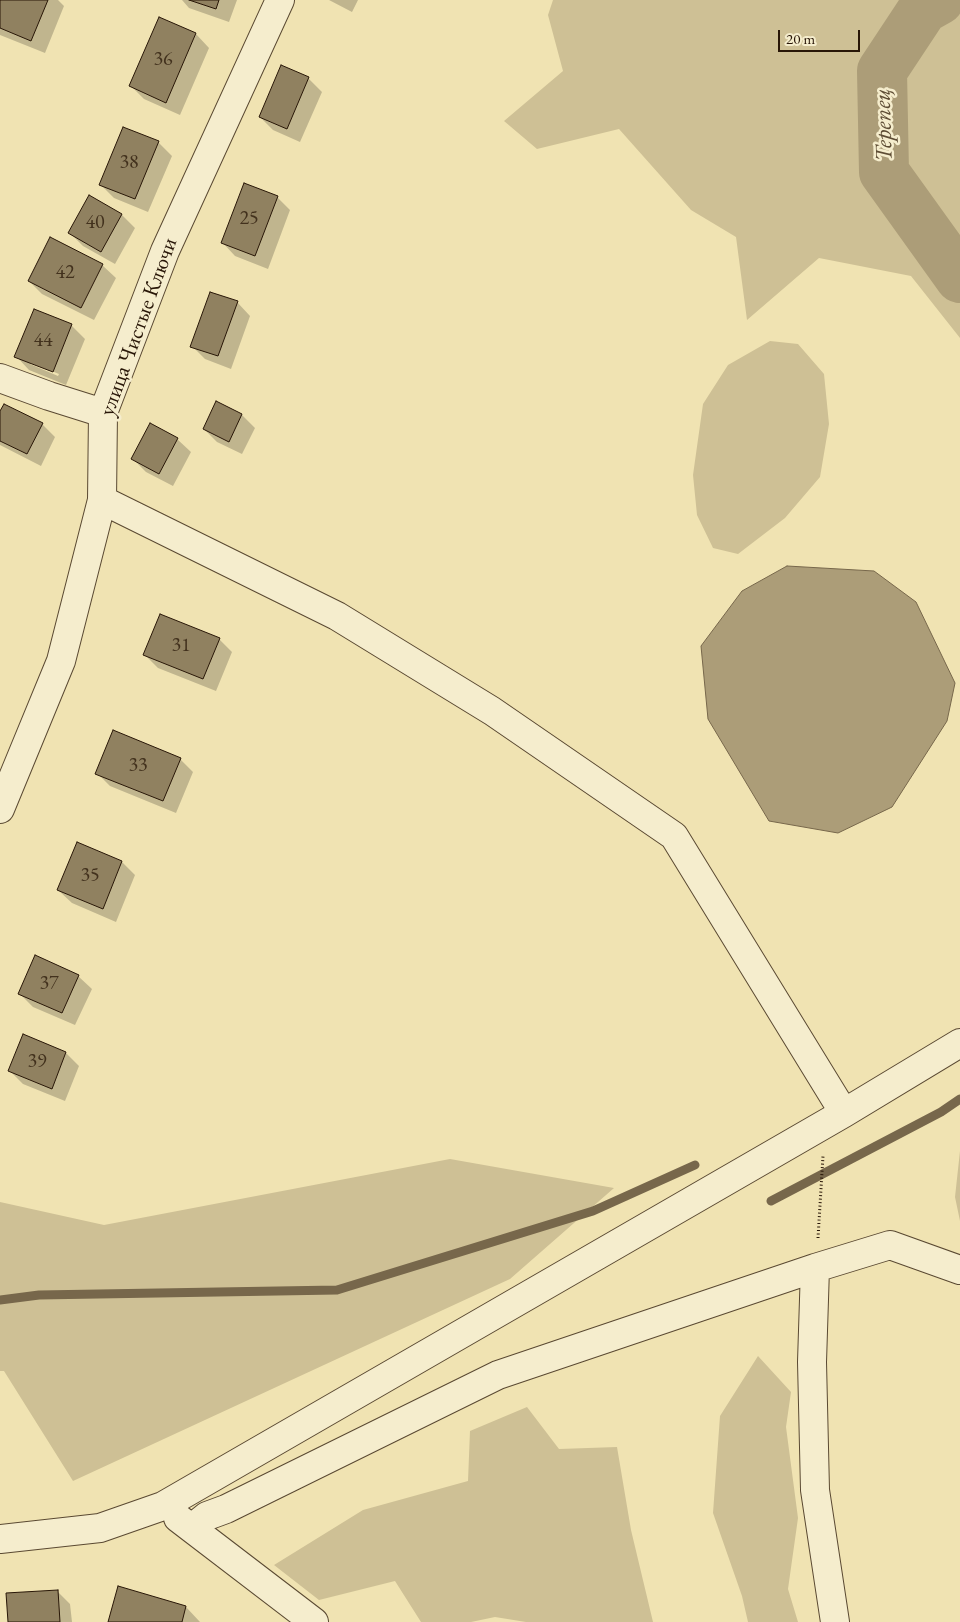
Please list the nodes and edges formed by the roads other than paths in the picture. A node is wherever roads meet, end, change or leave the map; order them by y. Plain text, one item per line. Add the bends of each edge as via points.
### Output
1 (280, 0) edge
2 (0, 378) edge
3 (103, 413) junction
4 (102, 500) junction
5 (0, 810) edge
6 (960, 1043) edge
7 (833, 1119) junction
8 (815, 1268) junction
9 (960, 1270) edge
10 (164, 1506) junction
11 (192, 1528) junction
12 (0, 1539) edge
13 (314, 1622) edge
14 (835, 1622) edge

1 - 3 street, улица Чистые Ключи via 165,251
2 - 3 street
3 - 4 street, улица Чистые Ключи
4 - 5 street, улица Чистые Ключи via 61,661
4 - 7 street via 337,616 492,711 674,836
6 - 7 street
7 - 10 street
8 - 9 street via 890,1245
8 - 11 street via 498,1375 207,1516
8 - 14 street via 812,1362 815,1490
10 - 11 street
10 - 12 street via 100,1528
11 - 13 street

